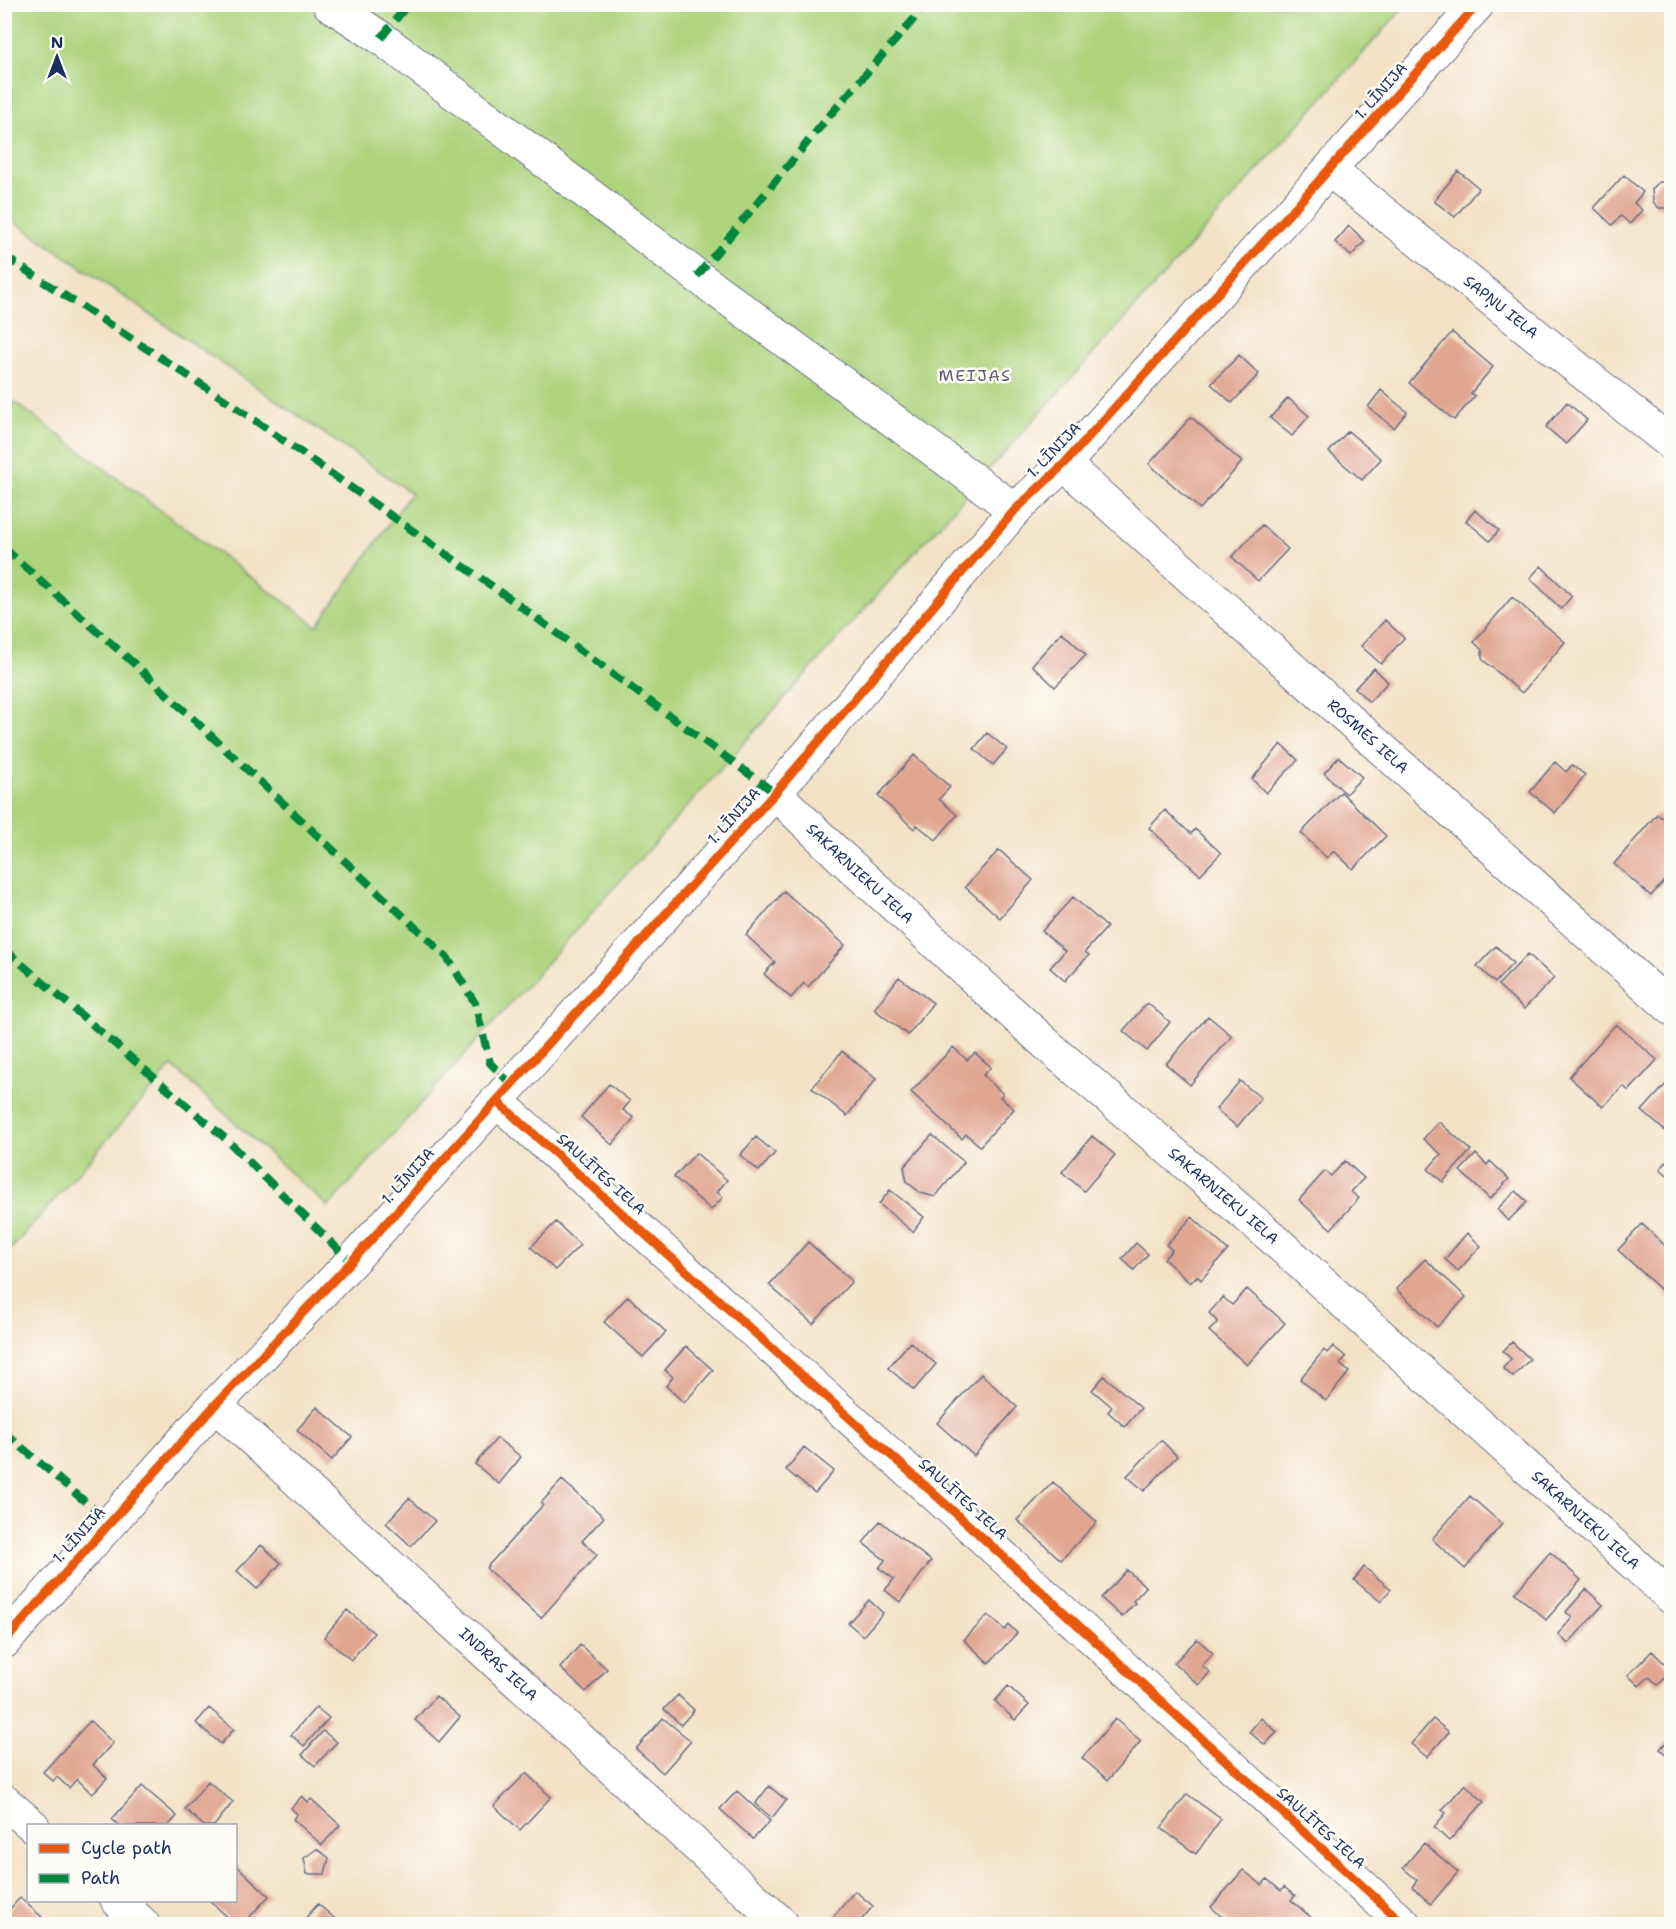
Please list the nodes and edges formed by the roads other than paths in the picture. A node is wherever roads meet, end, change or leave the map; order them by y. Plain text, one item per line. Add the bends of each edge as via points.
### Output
1 (329, 4) edge
2 (1478, 4) edge
3 (1330, 170) junction
4 (1671, 444) edge
5 (1064, 464) junction
6 (1015, 510) junction
7 (775, 794) junction
8 (1671, 1009) edge
9 (497, 1101) junction
10 (215, 1405) junction
11 (1671, 1598) edge
12 (4, 1642) edge
13 (4, 1801) edge
14 (31, 1824) edge
15 (119, 1902) edge
16 (143, 1924) edge
17 (782, 1924) edge
18 (1404, 1924) edge

1 - 6 street via 381,38
2 - 3 street, 1. LĪNIJA
3 - 4 street, SAPŅU IELA
3 - 5 street, 1. LĪNIJA
5 - 6 street, 1. LĪNIJA
5 - 8 street, ROSMES IELA
6 - 7 street, 1. LĪNIJA
7 - 9 street, 1. LĪNIJA
7 - 11 street, SAKARNIEKU IELA via 1054,1051 1268,1234
9 - 10 street, 1. LĪNIJA
9 - 18 street, SAULĪTES IELA
10 - 12 street, 1. LĪNIJA
10 - 17 street, INDRAS IELA
13 - 14 street
15 - 16 street

